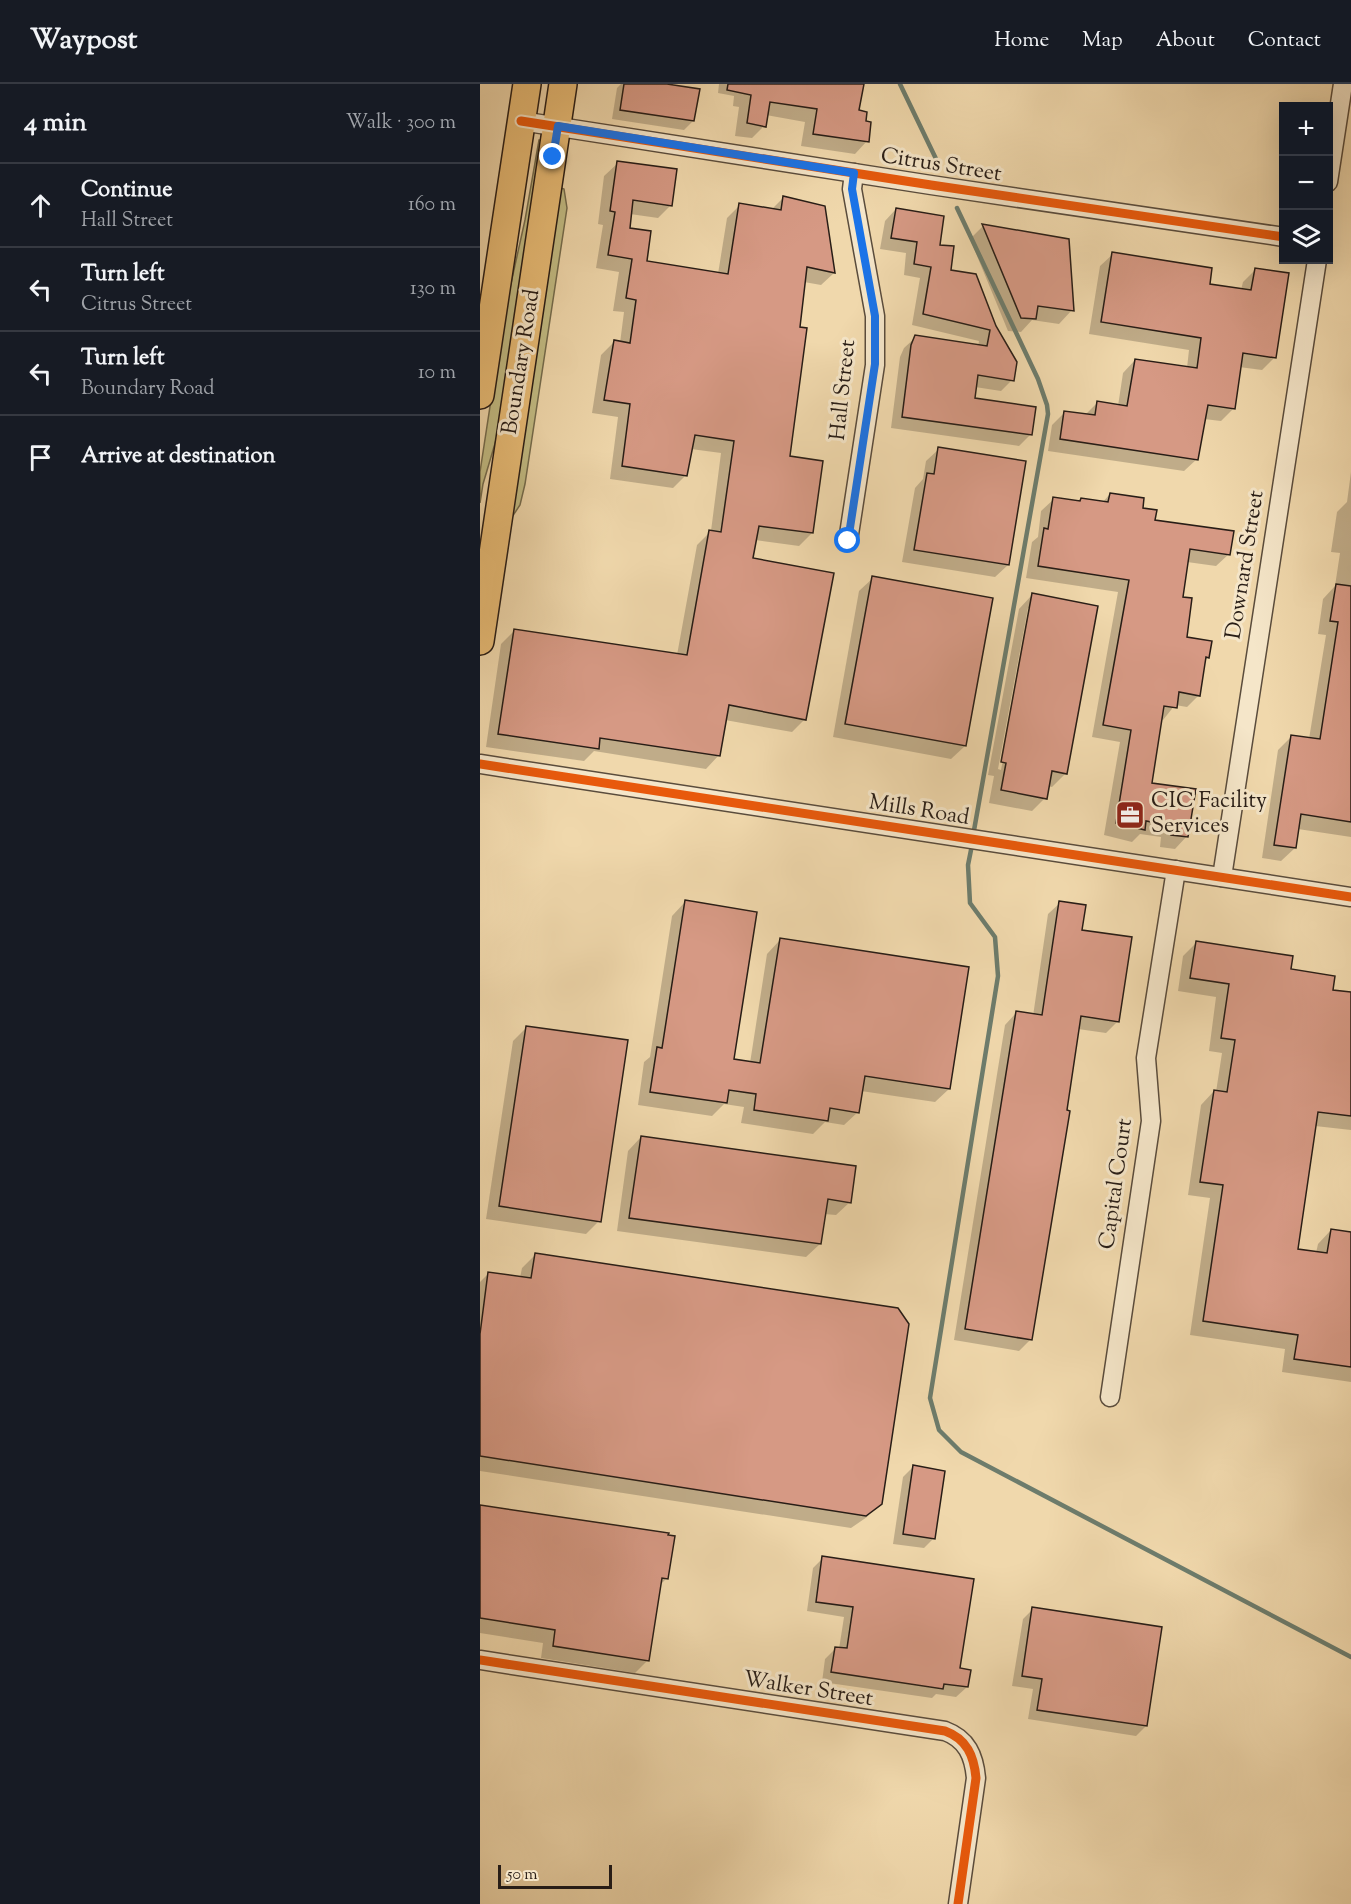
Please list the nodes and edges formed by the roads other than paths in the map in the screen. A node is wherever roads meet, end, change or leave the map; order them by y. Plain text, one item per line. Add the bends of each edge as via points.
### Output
1 (527, 84) edge
2 (563, 84) edge
3 (1343, 84) edge
4 (521, 121) junction
5 (558, 126) junction
6 (1333, 156) edge
7 (854, 173) junction
8 (1279, 236) edge
9 (1316, 264) edge
10 (480, 395) edge
11 (848, 541) dead end
12 (483, 594) edge
13 (480, 641) edge
14 (480, 764) edge
15 (1176, 870) junction
16 (1222, 877) junction
17 (1351, 897) edge
18 (1110, 1397) dead end
19 (480, 1660) edge
20 (958, 1904) edge

1 - 4 main road, Boundary Road
2 - 5 main road, Boundary Road
3 - 6 street
4 - 5 street, Citrus Street
4 - 10 main road, Boundary Road
5 - 7 street, Citrus Street
5 - 12 main road, Boundary Road
7 - 8 street, Citrus Street
7 - 11 street, Hall Street via 852,189 875,316 875,364
9 - 16 street, Downard Street
12 - 13 main road, Boundary Road
14 - 15 street, Mills Road
15 - 16 street, Mills Road
15 - 18 street, Capital Court via 1146,1058 1152,1121
16 - 17 street, Mills Road
19 - 20 street, Walker Street via 953,1734 968,1748 976,1778

